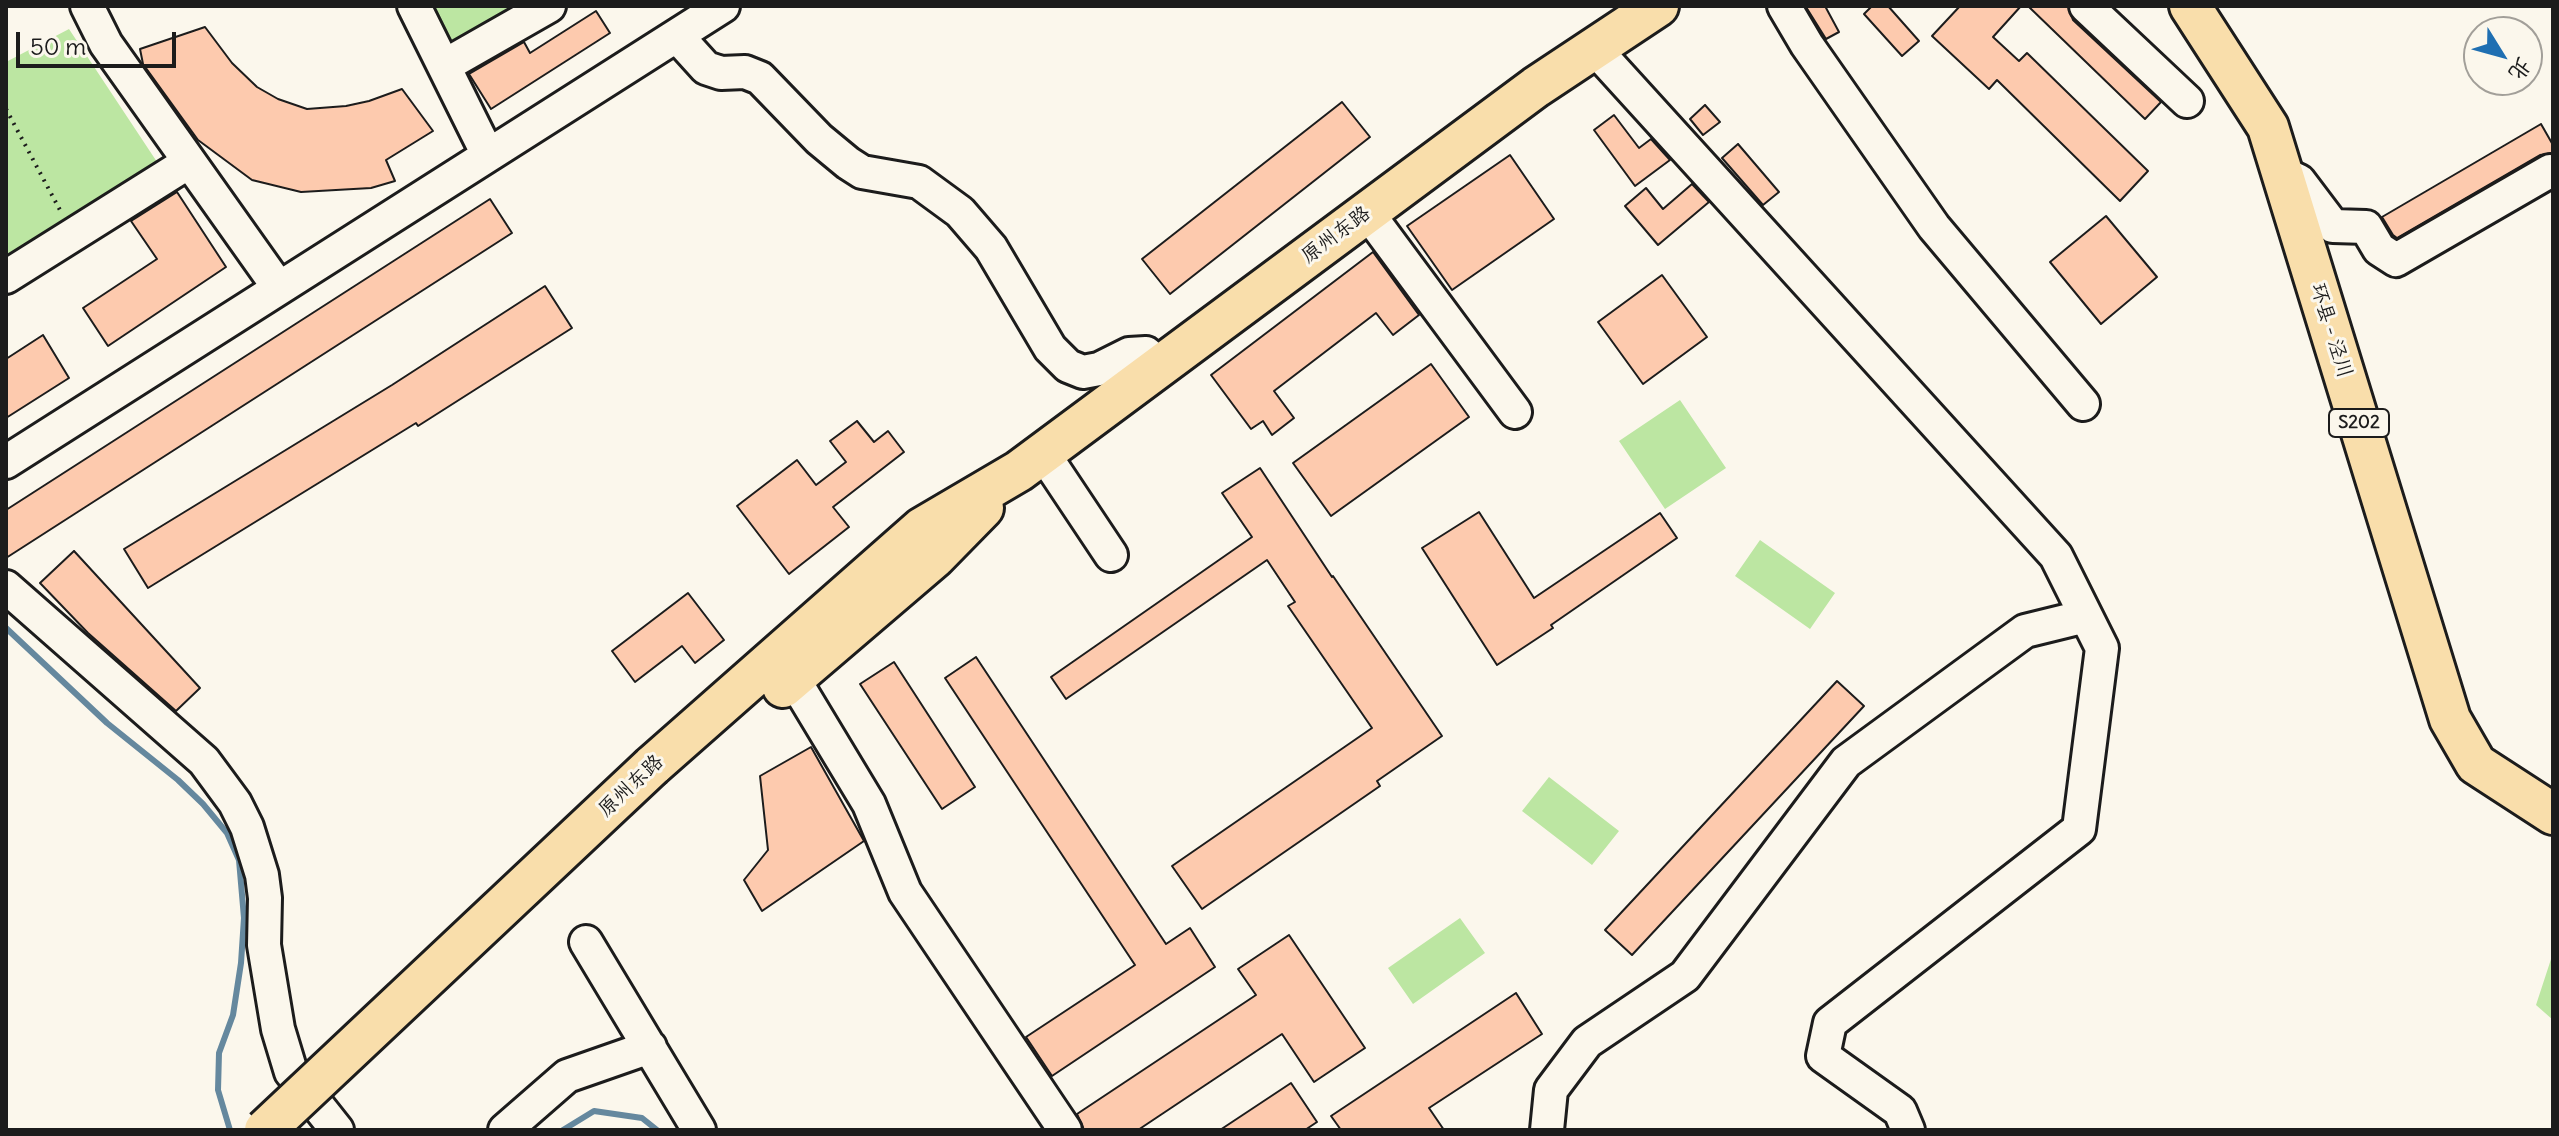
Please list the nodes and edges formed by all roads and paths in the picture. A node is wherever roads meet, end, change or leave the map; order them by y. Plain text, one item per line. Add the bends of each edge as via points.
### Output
1 (87, 6) edge
2 (414, 6) edge
3 (549, 6) edge
4 (723, 6) edge
5 (1658, 6) edge
6 (1784, 6) edge
7 (2086, 6) edge
8 (2190, 6) edge
9 (677, 36) junction
10 (1595, 49) junction
11 (444, 66) junction
12 (2187, 101) dead end
13 (6, 109) edge
14 (488, 155) junction
15 (189, 162) junction
16 (2550, 171) dead end
17 (2282, 173) junction
18 (1367, 212) junction
19 (73, 234) junction
20 (6, 277) edge
21 (279, 288) junction
22 (1161, 366) junction
23 (2083, 404) dead end
24 (1515, 412) dead end
25 (6, 462) edge
26 (1031, 462) junction
27 (1111, 555) dead end
28 (6, 587) edge
29 (2086, 616) junction
30 (793, 678) junction
31 (661, 774) junction
32 (2553, 814) edge
33 (586, 942) dead end
34 (650, 1047) junction
35 (265, 1130) edge
36 (300, 1130) edge
37 (337, 1130) edge
38 (505, 1130) edge
39 (699, 1130) edge
40 (1065, 1130) edge
41 (1547, 1130) edge
42 (1908, 1130) edge

1 - 15 street via 106,44
2 - 11 street
3 - 11 street
4 - 9 street
5 - 10 main road, 原州东路
6 - 23 street via 1934,227
7 - 12 street
8 - 17 main road, 环县 - 泾川 / S202 via 2268,127
9 - 14 street
9 - 22 street via 706,68 760,78 819,139 862,172 919,182 960,212 991,248 1050,348 1068,366 1083,372 1146,353
10 - 18 main road, 原州东路
10 - 29 street via 2056,556
11 - 14 street
13 - 19 path
14 - 21 street
15 - 19 street
15 - 21 street
16 - 17 street via 2396,260 2379,249 2366,227 2333,226 2299,181
17 - 32 main road, 环县 - 泾川 / S202 via 2450,719 2476,764
18 - 22 main road, 原州东路
18 - 24 street
19 - 20 street
21 - 25 street
22 - 26 main road, 原州东路
26 - 27 street
26 - 30 main road, 原州东路 via 935,557
26 - 31 main road, 原州东路 via 922,528
28 - 37 street via 204,761 235,803 262,875 264,945 291,1072
29 - 41 street via 2025,631 1846,762 1685,976 1587,1042 1551,1090
29 - 42 street via 2102,648 2079,829 1830,1023 1823,1056 1900,1111
30 - 31 main road, 原州东路
30 - 40 street via 869,804 905,892
31 - 35 main road, 原州东路, bridge
31 - 36 main road, 原州东路 via 588,857
33 - 34 street
34 - 38 street via 567,1076
34 - 39 street

